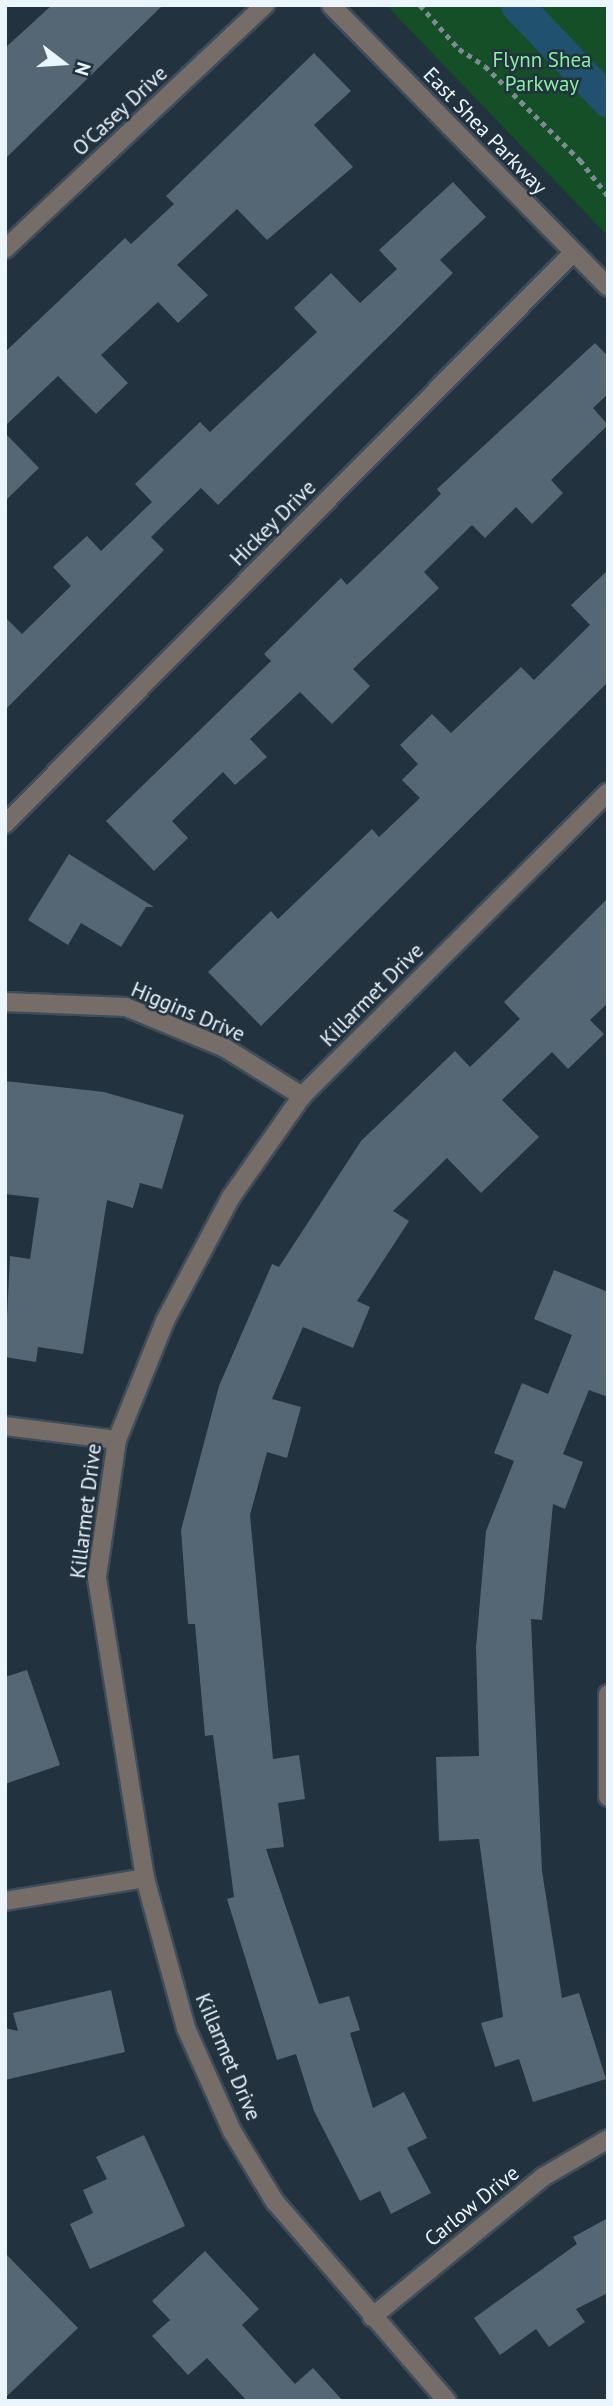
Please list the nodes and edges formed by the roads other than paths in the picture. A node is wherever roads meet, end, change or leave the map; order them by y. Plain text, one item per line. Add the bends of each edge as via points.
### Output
1 (265, 5) edge
2 (331, 5) edge
3 (5, 249) edge
4 (573, 253) junction
5 (608, 288) edge
6 (608, 792) edge
7 (5, 824) edge
8 (5, 1002) edge
9 (302, 1096) junction
10 (5, 1426) edge
11 (117, 1440) junction
12 (608, 1694) edge
13 (608, 1797) edge
14 (145, 1878) junction
15 (5, 1901) edge
16 (608, 2139) edge
17 (372, 2316) junction
18 (447, 2401) edge

1 - 3 street, O'Casey Drive
2 - 4 street, East Shea Parkway
4 - 5 street, East Shea Parkway
4 - 7 street, Hickey Drive
6 - 9 street, Killarmet Drive
8 - 9 street, Higgins Drive via 126,1007 225,1048
9 - 11 street, Killarmet Drive via 231,1197 165,1321
10 - 11 street
11 - 14 street, Killarmet Drive via 97,1577
12 - 13 street
14 - 15 street
14 - 17 street, Killarmet Drive via 186,2028 232,2131 275,2202
16 - 17 street, Carlow Drive via 543,2177
17 - 18 street, Killarmet Drive

